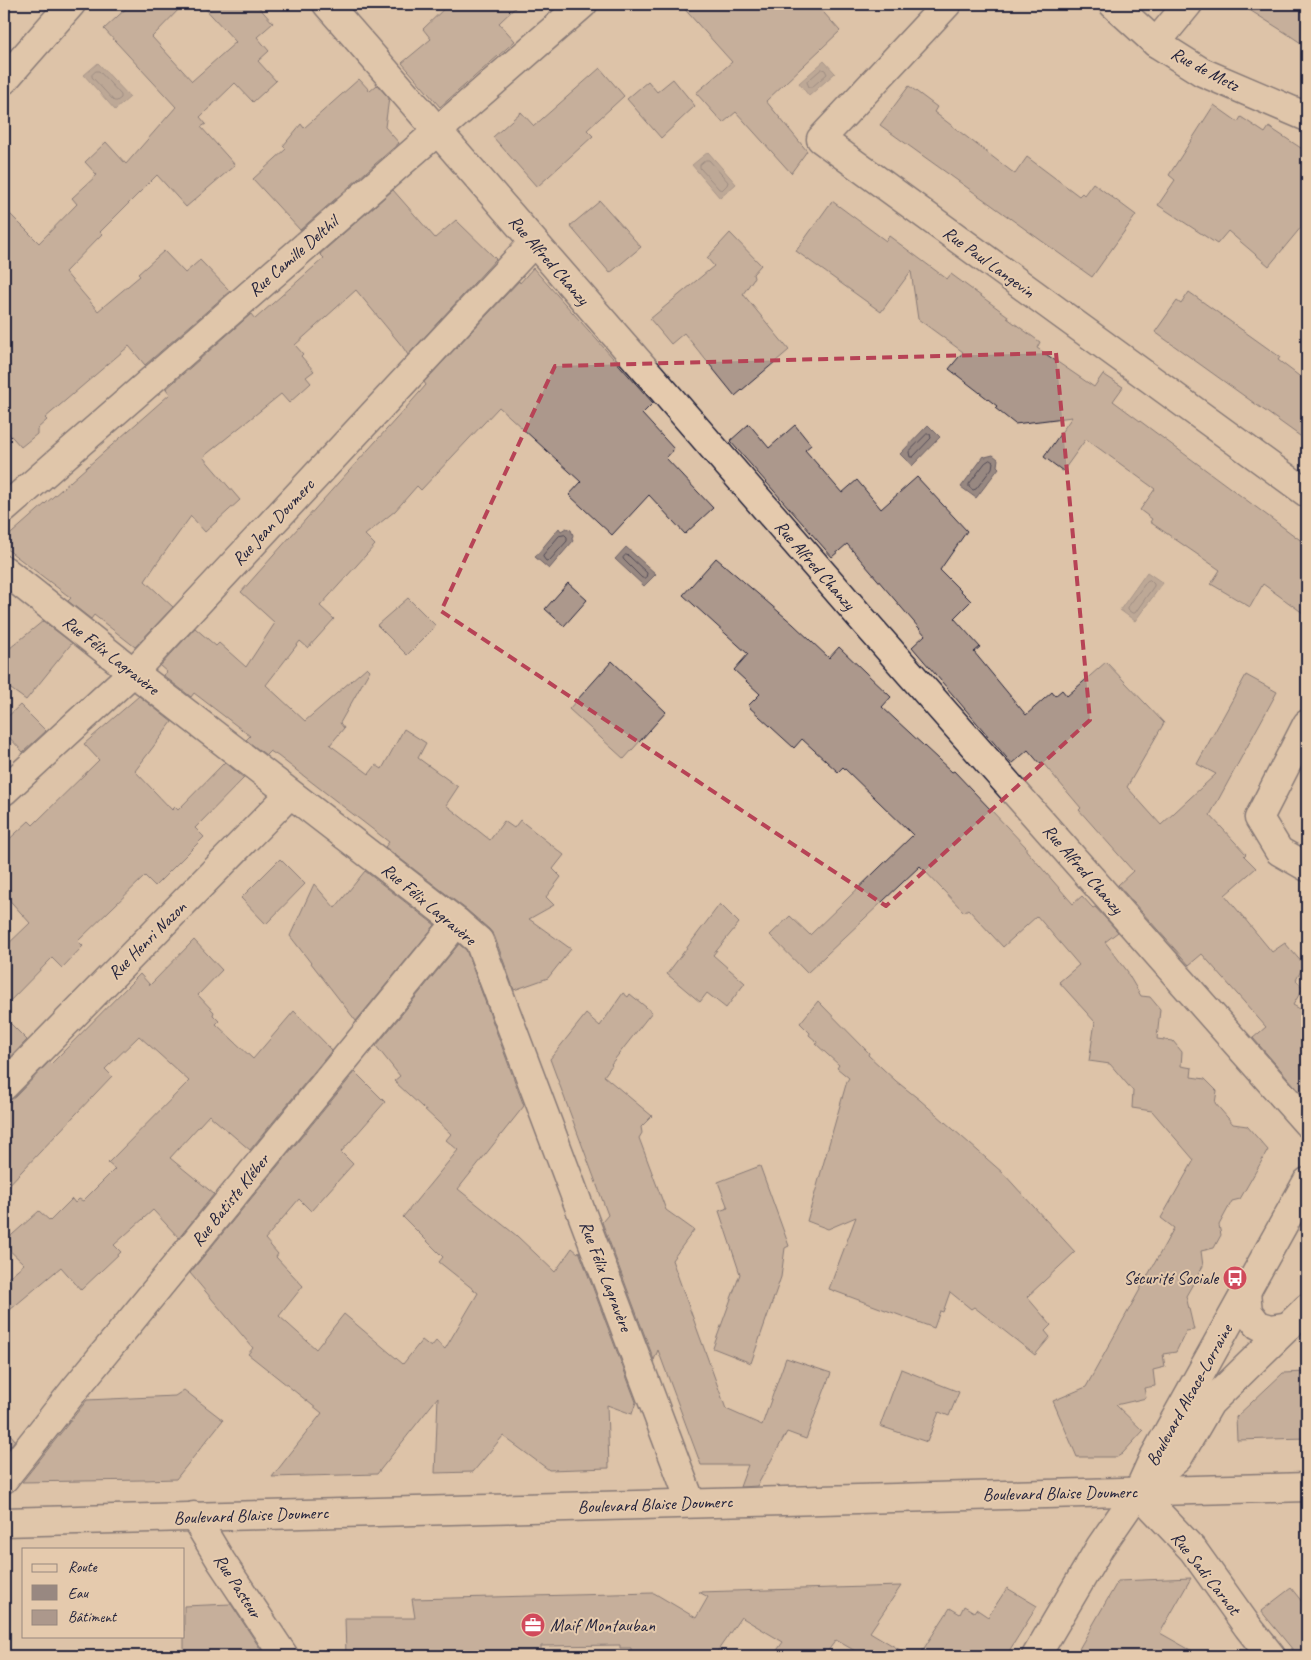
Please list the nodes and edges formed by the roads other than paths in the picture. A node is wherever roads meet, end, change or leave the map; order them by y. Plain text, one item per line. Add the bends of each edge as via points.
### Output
1 (72, 4) edge
2 (327, 4) edge
3 (582, 4) edge
4 (947, 4) edge
5 (1113, 4) edge
6 (1188, 4) edge
7 (1156, 43) junction
8 (4, 80) edge
9 (1307, 117) edge
10 (438, 130) junction
11 (533, 243) junction
12 (1307, 493) edge
13 (4, 508) edge
14 (4, 570) edge
15 (133, 672) junction
16 (1307, 724) edge
17 (4, 791) edge
18 (290, 794) junction
19 (1307, 866) edge
20 (457, 922) junction
21 (4, 1086) edge
22 (1307, 1123) edge
23 (1307, 1182) edge
24 (1246, 1292) junction
25 (1298, 1317) edge
26 (1178, 1458) junction
27 (4, 1479) edge
28 (1307, 1487) edge
29 (1205, 1489) junction
30 (1138, 1492) junction
31 (691, 1502) junction
32 (194, 1516) junction
33 (4, 1522) edge
34 (284, 1656) edge
35 (1036, 1656) edge
36 (1271, 1656) edge

1 - 8 street
2 - 10 street, Rue Alfred Chanzy
3 - 10 street, Rue Camille Delthil
4 - 12 street, Rue Paul Langevin via 821,139
5 - 7 street, Rue de Metz
6 - 7 street
7 - 9 street, Rue de Metz via 1202,72
10 - 11 street, Rue Alfred Chanzy
10 - 13 street, Rue Camille Delthil
11 - 15 street, Rue Jean Doumerc
11 - 22 street, Rue Alfred Chanzy
14 - 15 street, Rue Félix Lagravère
15 - 17 street, Rue Jean Doumerc
15 - 18 street, Rue Félix Lagravère
16 - 19 street via 1259,818 1279,851
18 - 20 street, Rue Félix Lagravère
18 - 21 street, Rue Henri Nazon
20 - 27 street, Rue Batiste Kléber
20 - 31 street, Rue Félix Lagravère via 479,940
23 - 24 street, Boulevard Alsace-Lorraine
24 - 25 street via 1248,1312 1258,1325 1271,1329
24 - 30 street, Boulevard Alsace-Lorraine
25 - 26 street via 1210,1403
26 - 29 street
26 - 30 street
28 - 29 street, Boulevard Blaise Doumerc
29 - 30 street, Boulevard Blaise Doumerc
30 - 31 street, Boulevard Blaise Doumerc
30 - 35 street, Boulevard Alsace-Lorraine via 1100,1547
30 - 36 street, Rue Sadi Carnot via 1193,1550
31 - 32 street, Boulevard Blaise Doumerc
32 - 33 street, Boulevard Blaise Doumerc
32 - 34 street, Rue Pasteur

